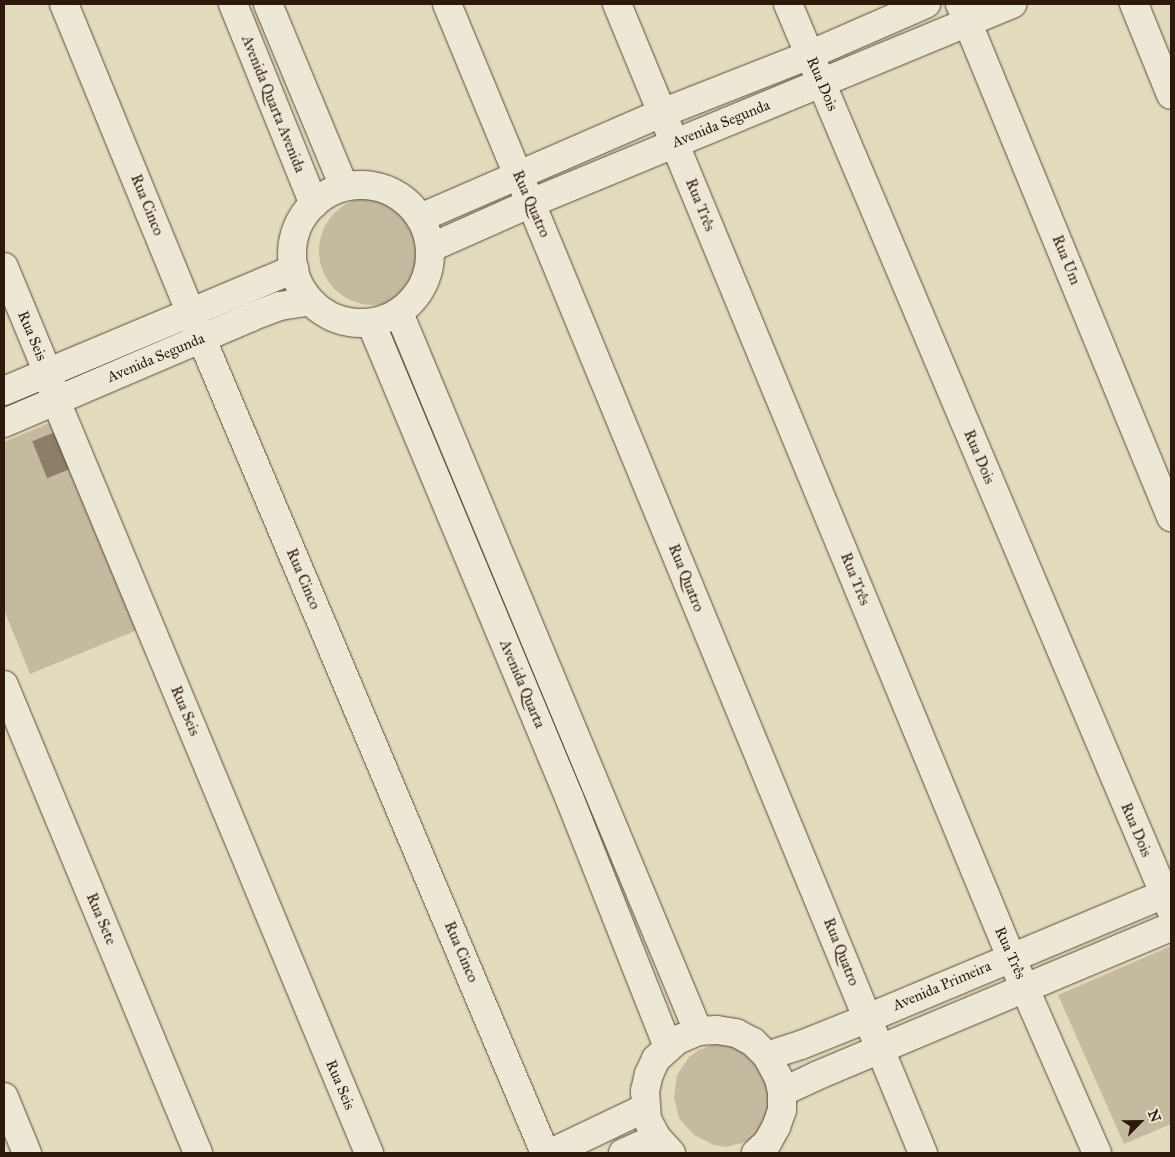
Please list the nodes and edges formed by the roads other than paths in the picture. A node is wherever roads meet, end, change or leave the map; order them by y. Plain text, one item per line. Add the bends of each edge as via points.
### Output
1 (64, 4) edge
2 (233, 4) edge
3 (268, 4) edge
4 (447, 4) edge
5 (617, 4) edge
6 (788, 4) edge
7 (926, 4) edge
8 (1012, 4) edge
9 (1134, 4) edge
10 (964, 13) edge
11 (809, 55) junction
12 (821, 83) junction
13 (1171, 95) edge
14 (662, 113) junction
15 (675, 143) junction
16 (518, 175) junction
17 (344, 187) junction
18 (532, 203) junction
19 (314, 204) junction
20 (420, 218) junction
21 (430, 248) junction
22 (4, 268) edge
23 (294, 269) junction
24 (310, 301) junction
25 (190, 311) junction
26 (399, 313) junction
27 (371, 323) junction
28 (202, 338) junction
29 (48, 373) junction
30 (4, 391) edge
31 (56, 401) junction
32 (4, 423) edge
33 (1171, 517) edge
34 (4, 685) edge
35 (1169, 898) edge
36 (1171, 927) edge
37 (1011, 957) junction
38 (1025, 988) junction
39 (868, 1018) junction
40 (698, 1031) junction
41 (668, 1046) junction
42 (880, 1050) junction
43 (767, 1056) junction
44 (782, 1092) junction
45 (4, 1097) edge
46 (645, 1108) junction
47 (664, 1146) edge
48 (27, 1153) edge
49 (198, 1153) edge
50 (369, 1153) edge
51 (545, 1153) edge
52 (552, 1153) edge
53 (623, 1153) edge
54 (756, 1153) edge
55 (924, 1153) edge
56 (1097, 1153) edge

1 - 25 street, Rua Cinco
2 - 19 street, Avenida Quarta Avenida
3 - 17 street
4 - 16 street, Rua Quatro
5 - 14 street, Rua Três
6 - 11 street, Rua Dois
7 - 11 street
8 - 10 street, Avenida Segunda
9 - 13 street
10 - 12 street, Avenida Segunda
10 - 33 street, Rua Um
11 - 12 street, Rua Dois
11 - 14 street
12 - 15 street, Avenida Segunda
12 - 35 street, Rua Dois
14 - 15 street, Rua Três
14 - 16 street
15 - 18 street, Avenida Segunda
15 - 37 street, Rua Três
16 - 18 street, Rua Quatro
16 - 20 street
17 - 19 street via 328,193
17 - 20 street via 366,185 387,190 406,201
18 - 21 street, Avenida Segunda
18 - 39 street, Rua Quatro
19 - 23 street via 298,227 293,248
20 - 21 street
21 - 26 street via 427,278 410,304
22 - 29 street, Rua Seis
23 - 24 street
23 - 25 street, Avenida Segunda
24 - 27 street via 338,320
24 - 28 street, Avenida Segunda via 280,306
25 - 28 street, Rua Cinco
25 - 29 street, Avenida Segunda
26 - 27 street
26 - 40 street, Avenida Quarta
27 - 41 street, Avenida Quarta via 569,797
28 - 31 street, Avenida Segunda
28 - 51 street, Rua Cinco
29 - 30 street, Avenida Segunda
29 - 31 street, Rua Seis
31 - 32 street, Avenida Segunda
31 - 50 street, Rua Seis
34 - 49 street, Rua Sete
35 - 37 street, Avenida Primeira
36 - 38 street
37 - 38 street, Rua Três
37 - 39 street, Avenida Primeira
38 - 42 street
38 - 56 street, Rua Três
39 - 42 street, Rua Quatro
39 - 43 street, Avenida Primeira
40 - 41 street
40 - 43 street via 736,1033 753,1042
41 - 46 street via 656,1059 649,1074
42 - 44 street
42 - 55 street, Rua Quatro
43 - 44 street
44 - 54 street via 782,1110 776,1127 767,1143
45 - 48 street
46 - 47 street via 647,1119
46 - 52 street
47 - 53 street

